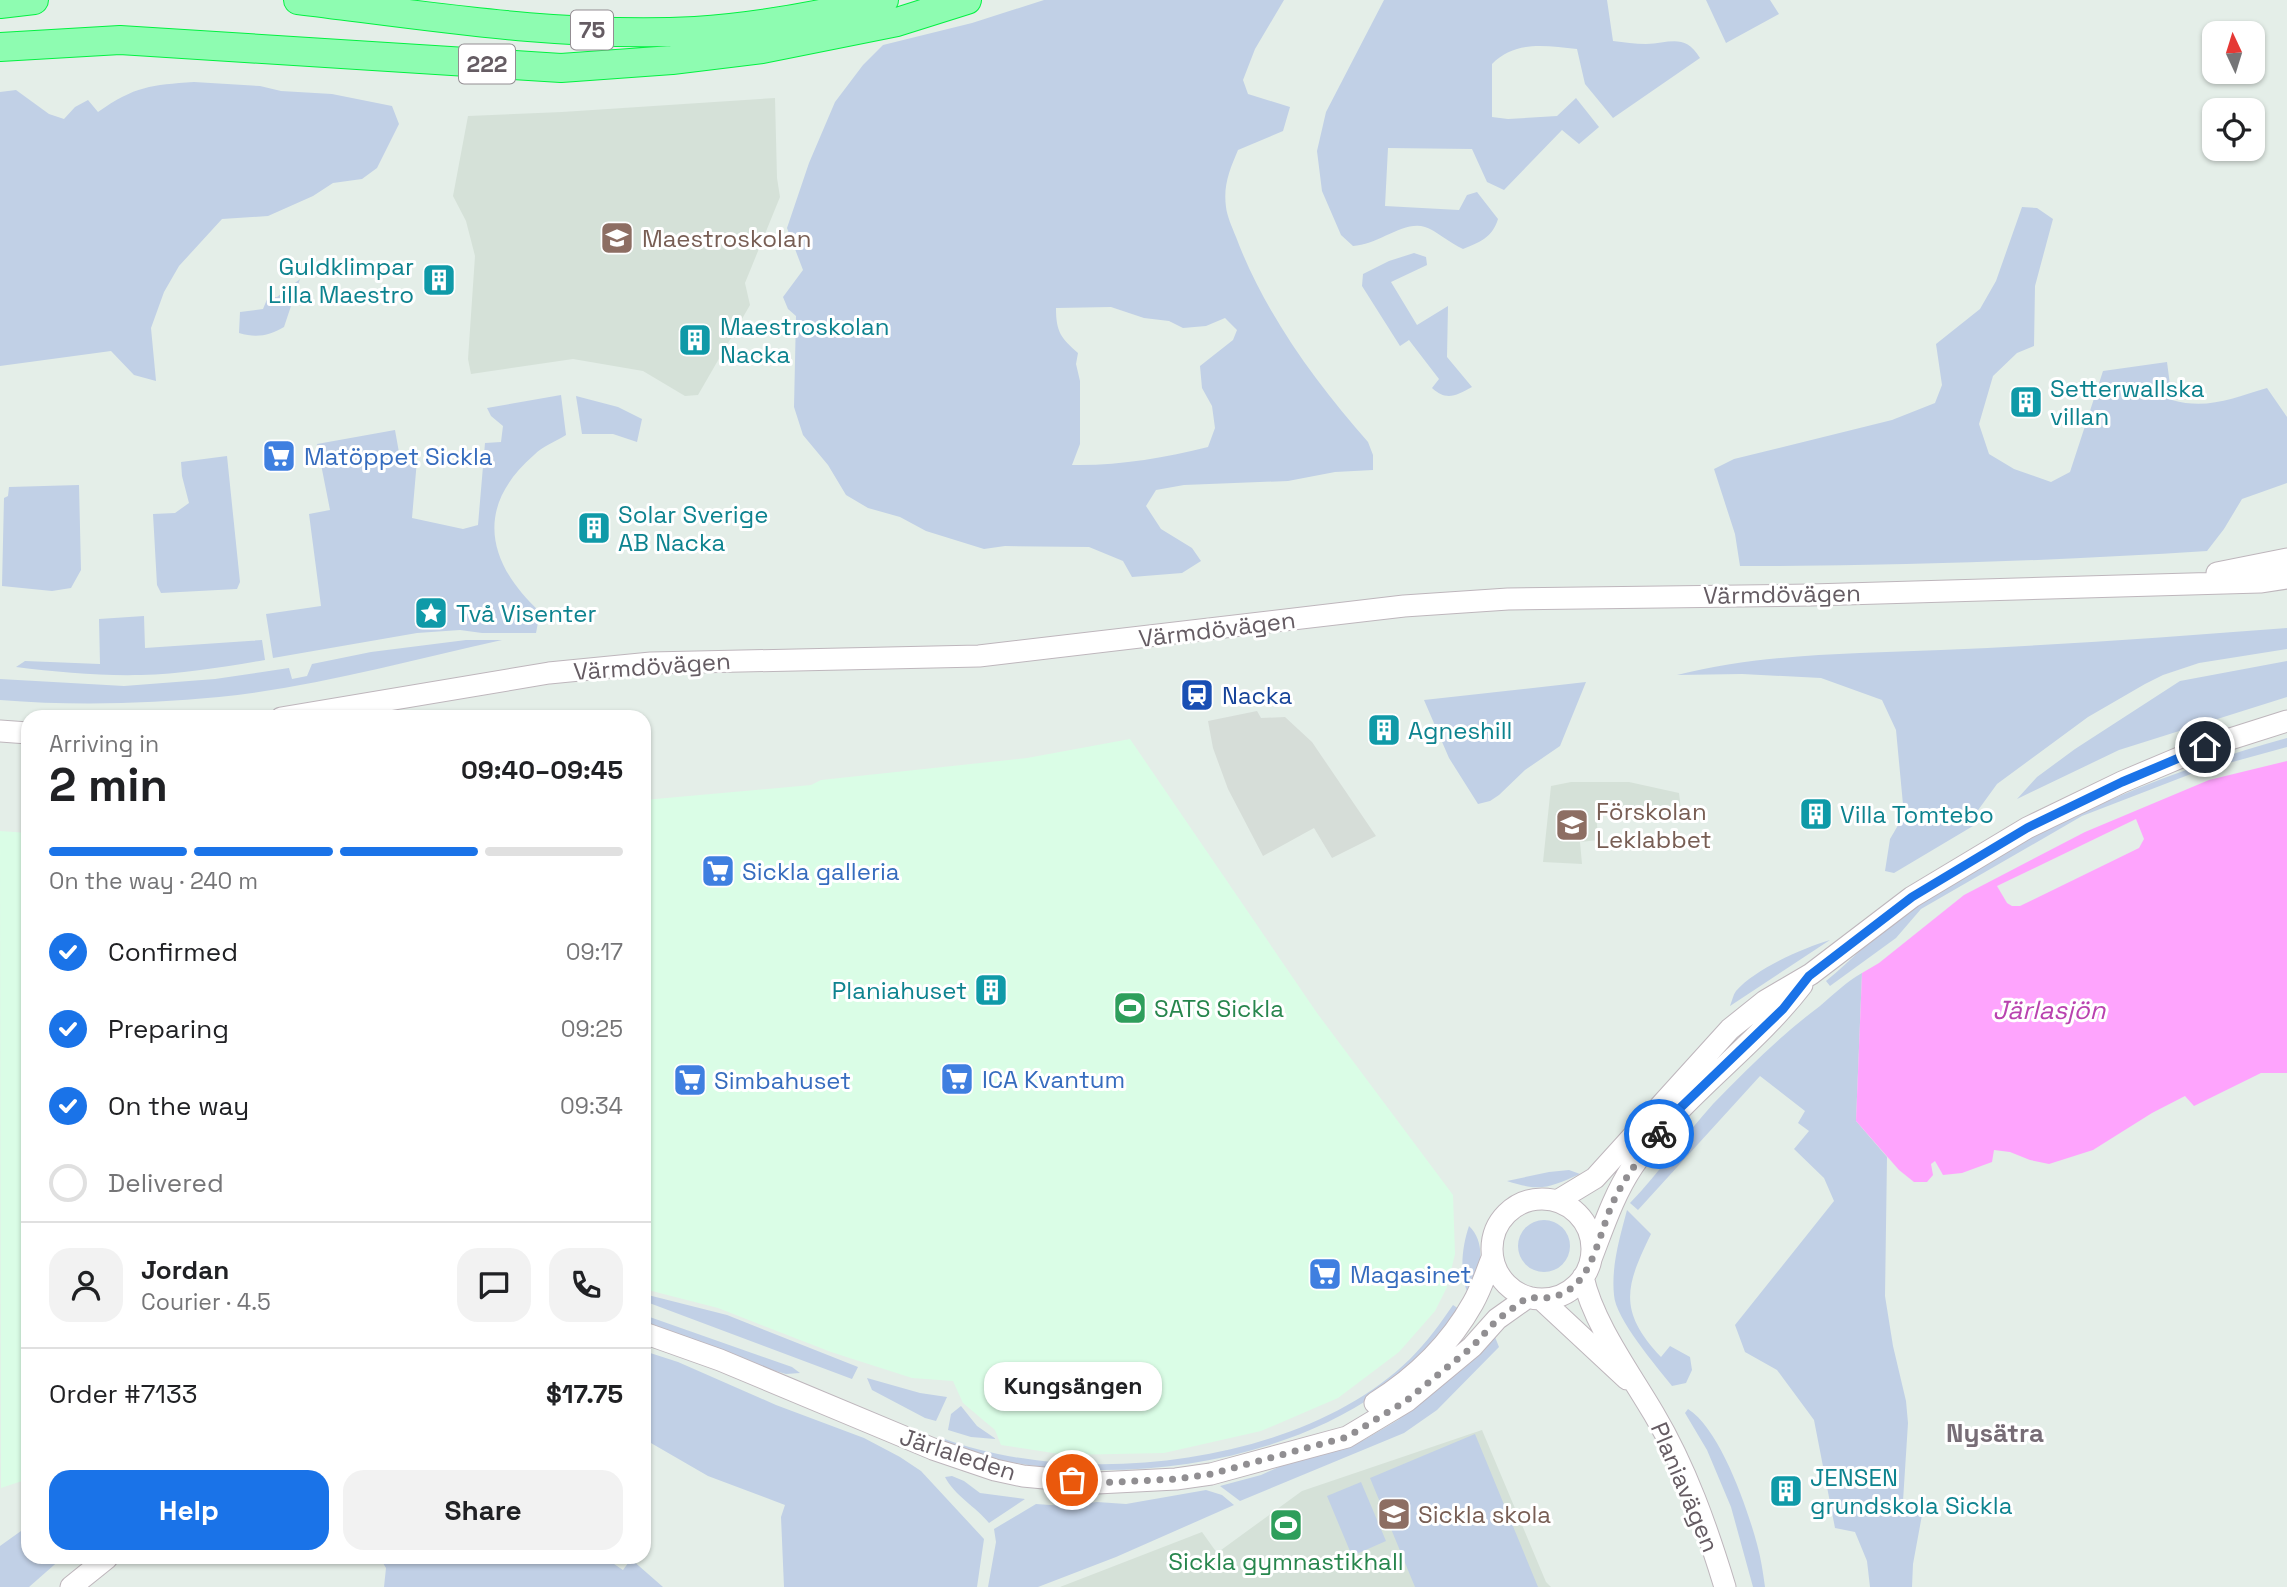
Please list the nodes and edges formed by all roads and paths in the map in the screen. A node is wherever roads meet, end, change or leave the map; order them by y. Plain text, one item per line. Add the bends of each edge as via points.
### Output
1 (34, 0) edge
2 (298, 0) edge
3 (884, 0) edge
4 (967, 0) edge
5 (0, 4) edge
6 (0, 47) edge
7 (2287, 559) edge
8 (2287, 578) edge
9 (2157, 585) junction
10 (329, 710) edge
11 (2287, 722) edge
12 (0, 731) edge
13 (21, 732) edge
14 (1809, 976) junction
15 (1556, 1201) junction
16 (1492, 1258) junction
17 (1587, 1268) junction
18 (1534, 1298) junction
19 (651, 1335) edge
20 (1639, 1390) junction
21 (1288, 1452) junction
22 (100, 1564) edge
23 (78, 1584) edge
24 (1725, 1587) edge

1 - 5 highway
2 - 3 highway, 75 via 530,28 608,31 695,31 833,12
4 - 6 highway, 222 via 897,22 762,49 561,68 120,40
7 - 9 main road, Värmdövägen
8 - 9 main road, Värmdövägen
9 - 10 main road, Värmdövägen via 1508,599 1404,606 979,656 652,663 587,669
11 - 14 main road via 2205,747 2027,828 1912,897
12 - 13 main road
14 - 15 main road via 1765,1001 1730,1030 1595,1178
14 - 17 main road via 1783,1009 1678,1110 1633,1166
15 - 16 main road via 1537,1199 1508,1212 1492,1240
15 - 17 main road via 1573,1209 1585,1224 1591,1241
16 - 18 main road via 1504,1283
16 - 21 main road, Järlaleden via 1458,1325 1398,1389
17 - 18 main road via 1572,1289 1557,1297
17 - 20 main road, Planiavägen via 1593,1309
18 - 20 main road, Planiavägen
18 - 21 main road, Järlaleden via 1497,1320 1472,1347 1406,1401 1347,1437
19 - 21 main road, Järlaleden via 933,1450 1023,1476 1097,1483 1176,1479
20 - 24 main road, Planiavägen via 1698,1506
22 - 23 main road

